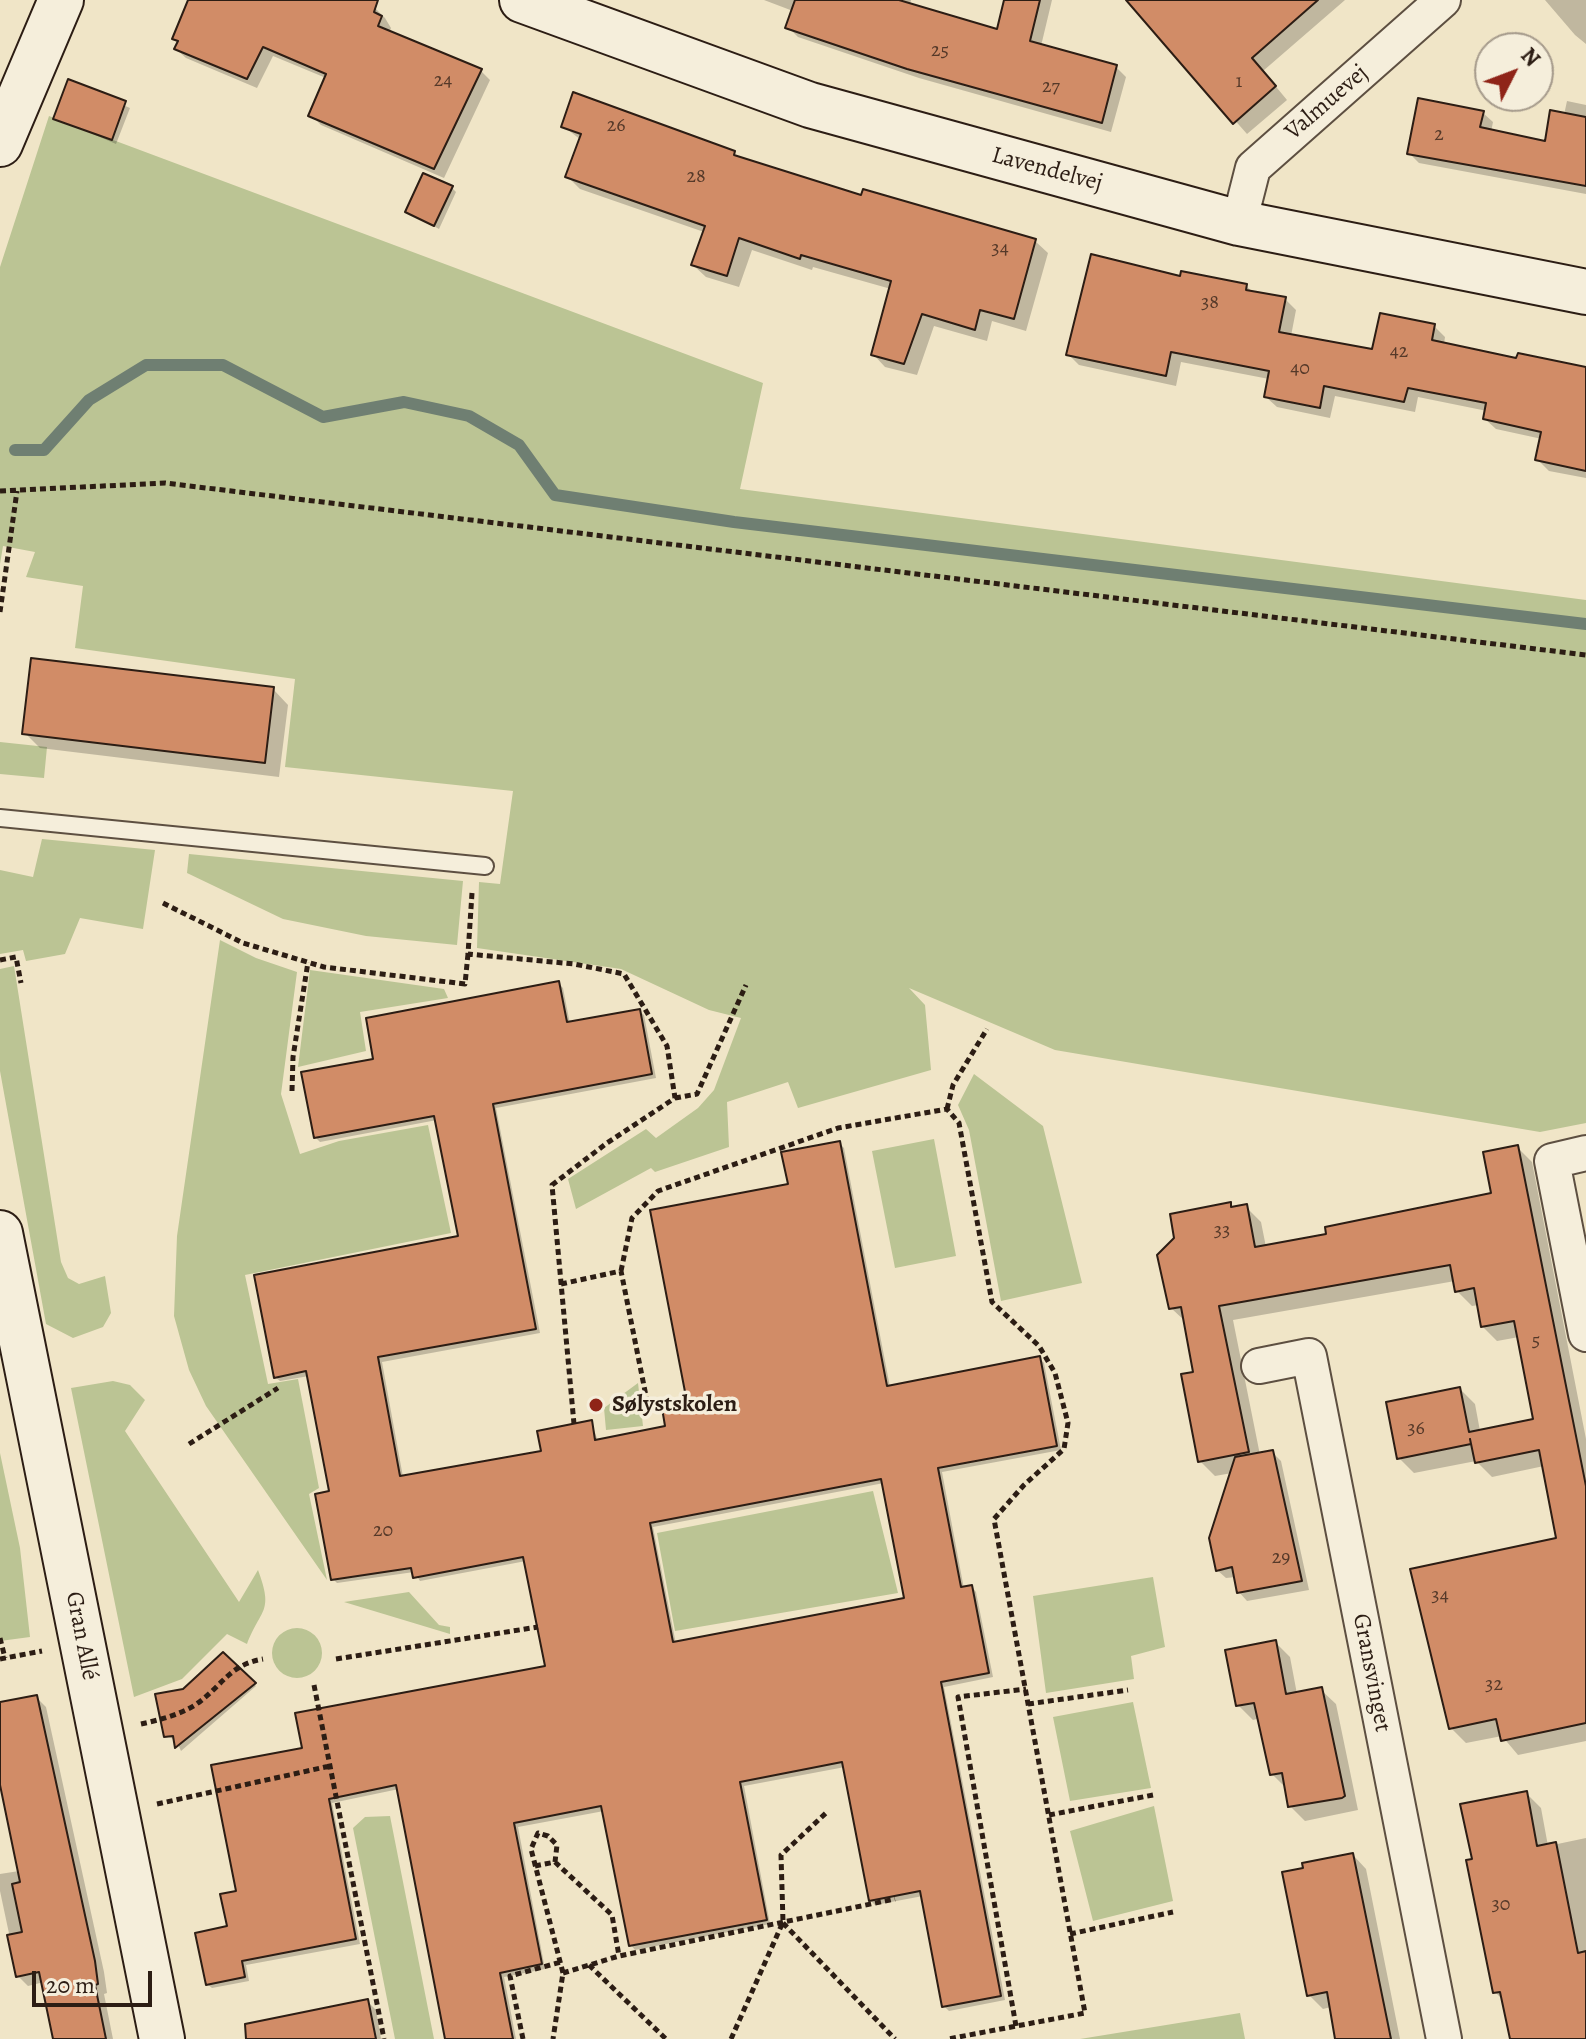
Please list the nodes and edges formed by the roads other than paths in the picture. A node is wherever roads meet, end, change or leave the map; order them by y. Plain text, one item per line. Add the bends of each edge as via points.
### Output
1 (61, 0) edge
2 (1443, 0) edge
3 (528, 1) edge
4 (0, 144) edge
5 (1239, 223) junction
6 (1586, 292) edge
7 (0, 818) edge
8 (480, 865) road end
9 (1586, 1153) edge
10 (0, 1233) edge
11 (1586, 1334) edge
12 (1259, 1366) dead end
13 (162, 2039) edge
14 (1444, 2039) edge

1 - 4 street
2 - 5 street, Valmuevej via 1253,168
3 - 5 street, Lavendelvej via 810,105
5 - 6 street, Lavendelvej
7 - 8 lane
9 - 11 street via 1552,1161
10 - 13 street, Gran Allé
12 - 14 street, Gransvinget via 1309,1356

